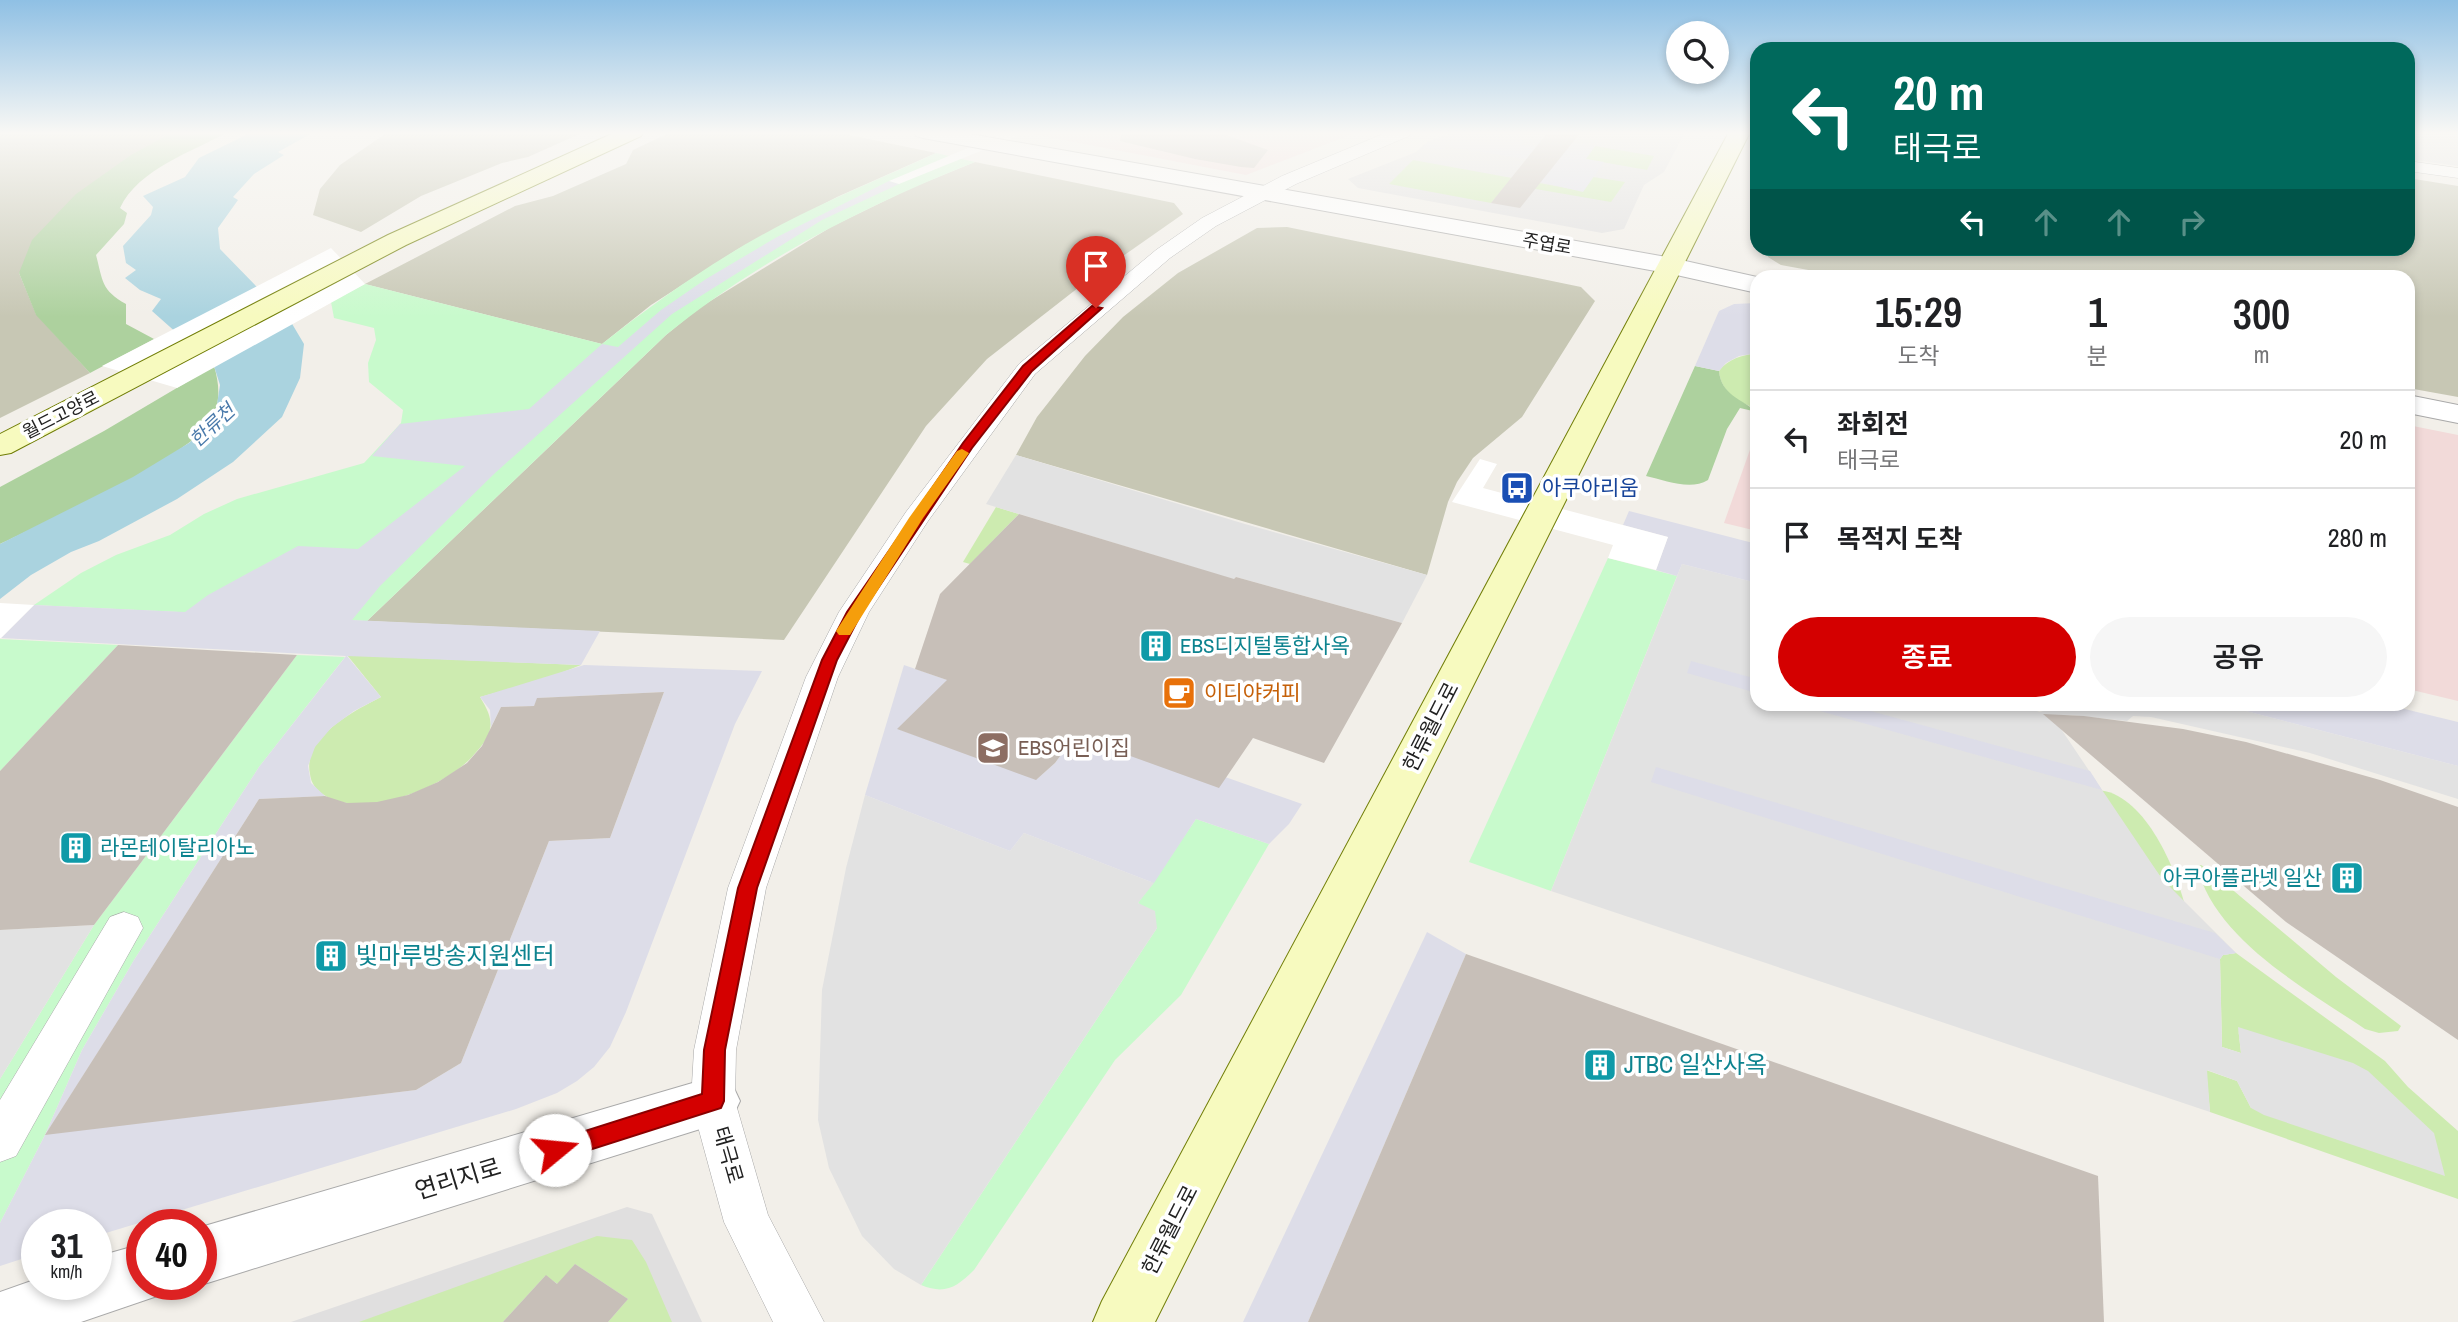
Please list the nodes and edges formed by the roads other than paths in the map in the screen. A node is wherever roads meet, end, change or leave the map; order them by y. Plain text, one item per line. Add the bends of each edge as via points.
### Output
1 (501, 194) edge
2 (1257, 194) edge
3 (1709, 194) edge
4 (1264, 195) junction
5 (1672, 266) junction
6 (1750, 283) edge
7 (2415, 405) edge
8 (2458, 414) edge
9 (0, 446) edge
10 (124, 928) dead end
11 (713, 1101) junction
12 (0, 1141) edge
13 (217, 1251) edge
14 (126, 1278) edge
15 (1, 1322) edge
16 (799, 1322) edge
17 (1123, 1322) edge

1 - 9 main road, 월드고양로 via 359,260
2 - 4 street, 주엽로
3 - 5 main road, 한류월드로
4 - 5 street, 주엽로
4 - 11 street, 태극로 via 1224,212 1163,254 1027,369 951,469 854,612 822,677 747,888 715,1050
5 - 6 street, 주엽로
5 - 17 main road, 한류월드로
7 - 8 street
10 - 12 street
11 - 13 street, 연리지로
11 - 16 street, 태극로 via 747,1222
14 - 15 street

